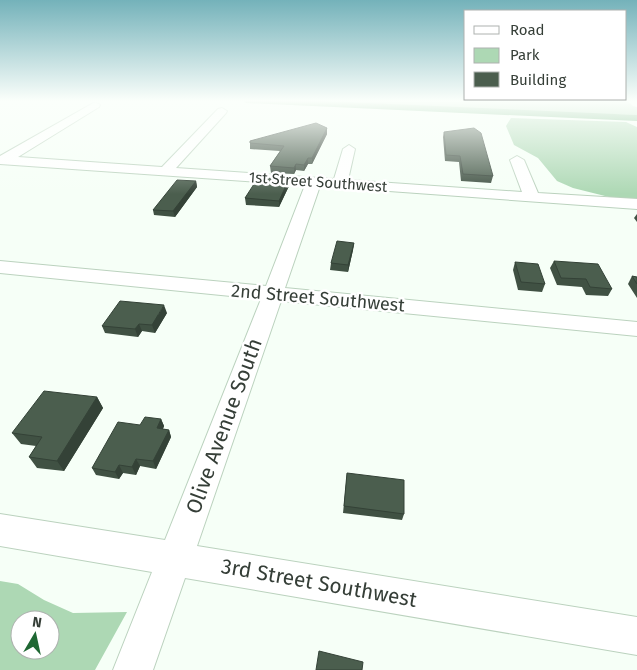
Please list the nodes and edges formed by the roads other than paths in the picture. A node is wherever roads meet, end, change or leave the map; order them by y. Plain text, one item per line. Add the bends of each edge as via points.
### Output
1 (51, 131) edge
2 (203, 131) edge
3 (350, 149) dead end
4 (2, 160) edge
5 (517, 160) dead end
6 (165, 172) junction
7 (327, 183) junction
8 (532, 197) junction
9 (637, 204) edge
10 (0, 267) edge
11 (273, 294) junction
12 (637, 328) edge
13 (0, 530) edge
14 (174, 559) junction
15 (637, 636) edge
16 (133, 670) edge

1 - 4 street
2 - 6 street
3 - 7 street, Olive Avenue South
4 - 6 street, 1st Street Southwest
5 - 8 street
6 - 7 street, 1st Street Southwest
7 - 8 street, 1st Street Southwest
7 - 11 street, Olive Avenue South
8 - 9 street, 1st Street Southwest
10 - 11 street, 2nd Street Southwest
11 - 12 street, 2nd Street Southwest
11 - 14 street, Olive Avenue South
13 - 14 street, 3rd Street Southwest
14 - 15 street, 3rd Street Southwest
14 - 16 street, Olive Avenue South

